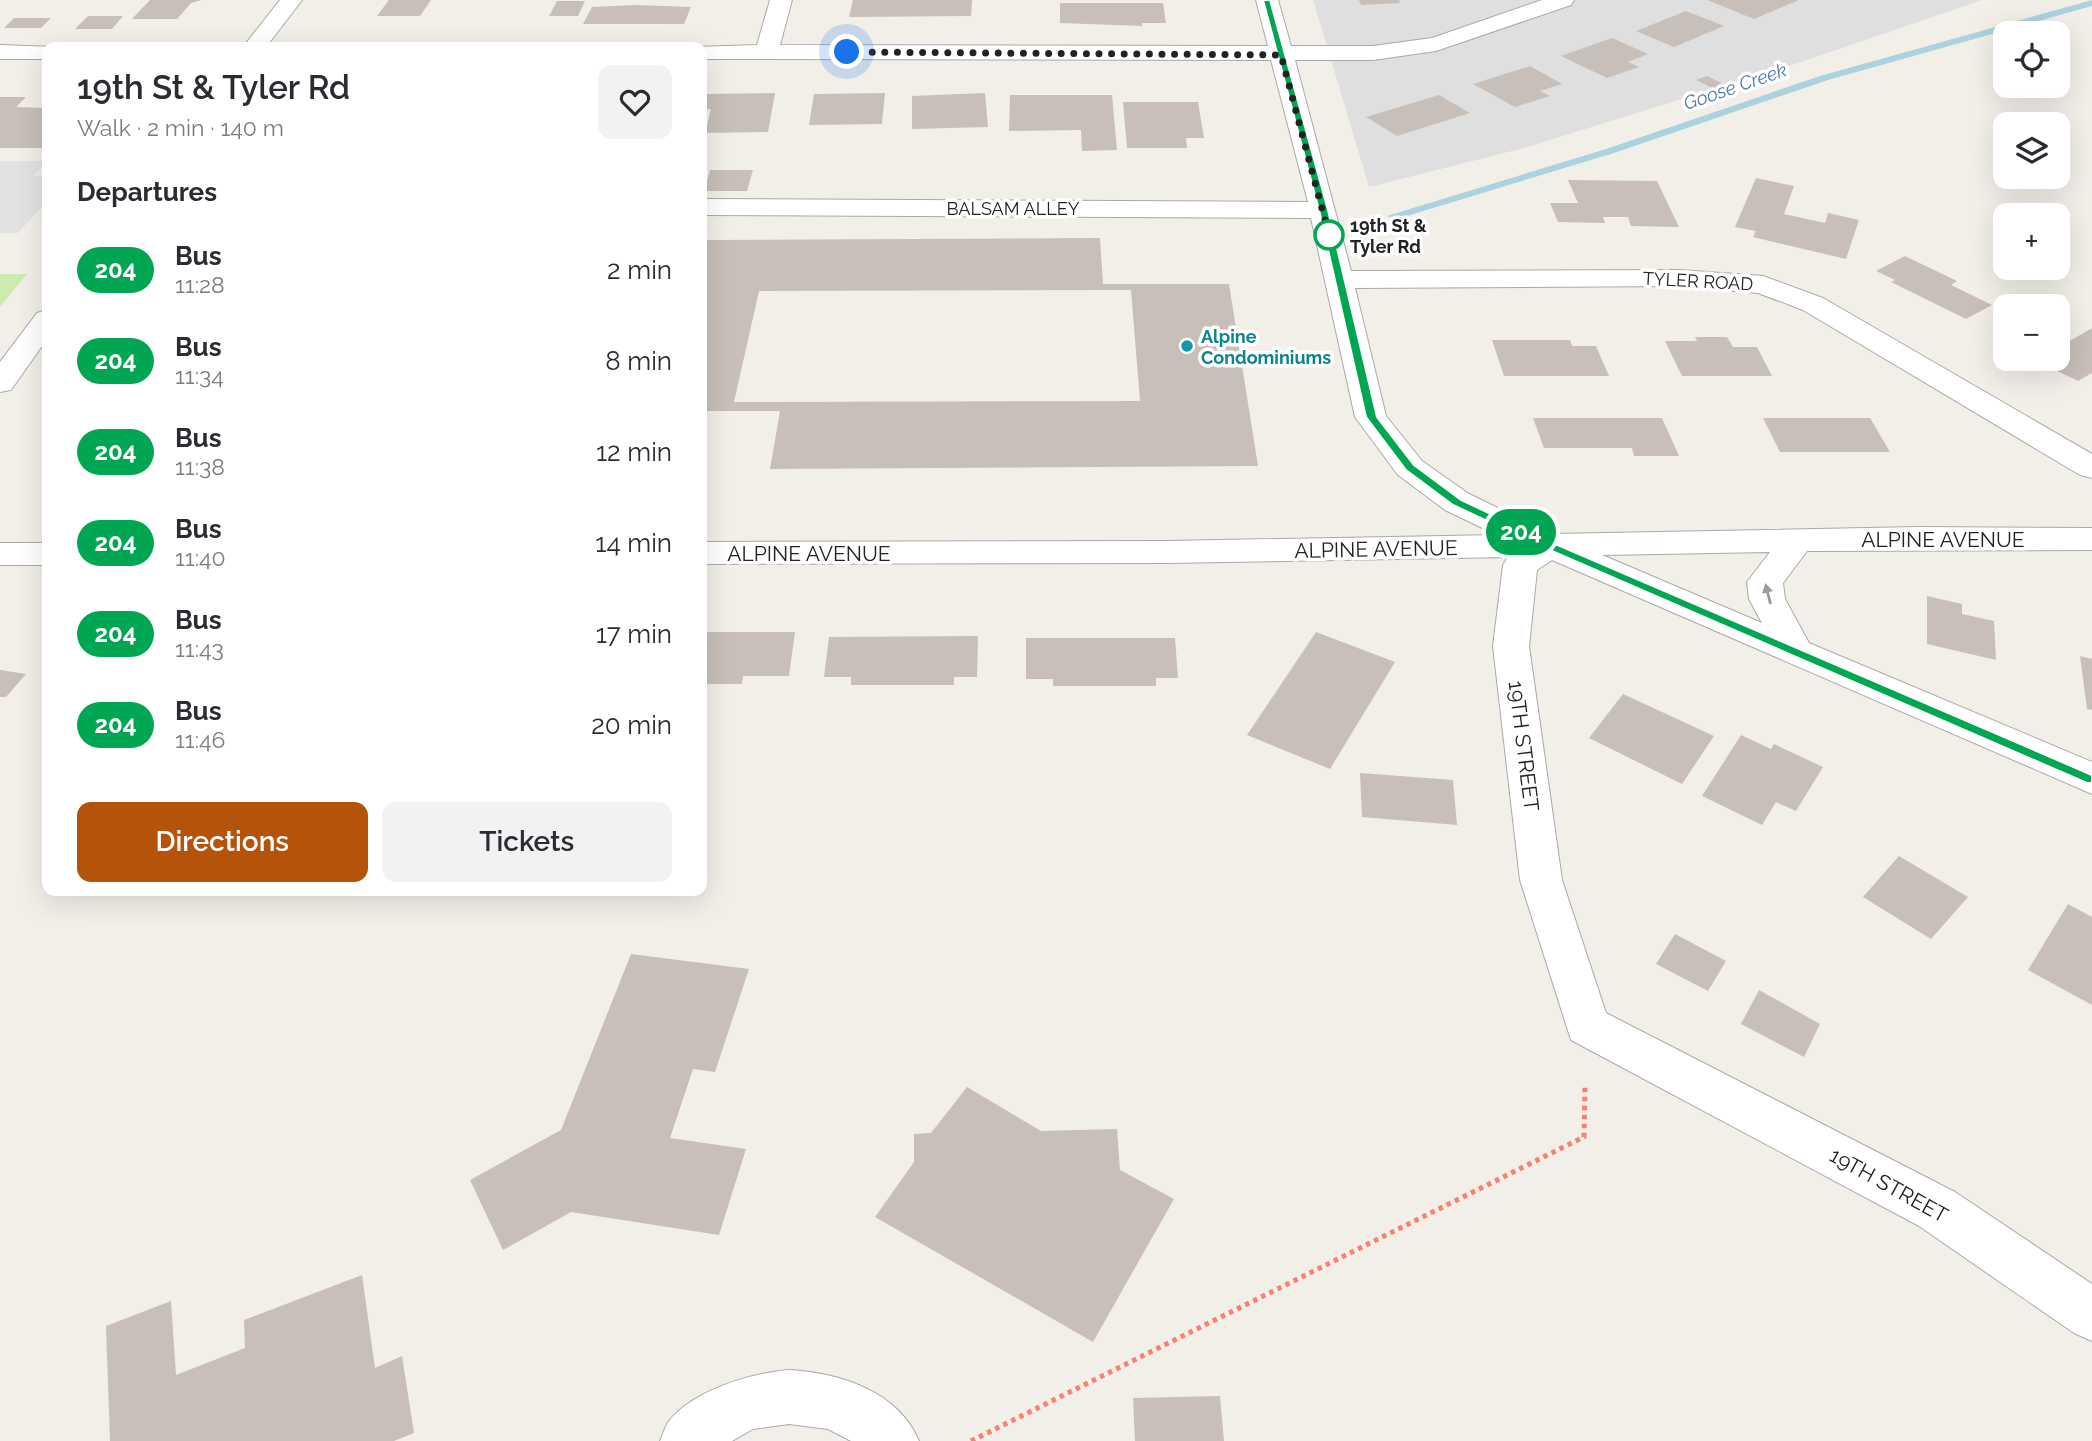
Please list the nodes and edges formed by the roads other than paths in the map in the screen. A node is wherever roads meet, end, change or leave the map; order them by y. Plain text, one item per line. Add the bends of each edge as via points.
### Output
1 (291, 0) edge
2 (781, 0) edge
3 (1267, 0) edge
4 (1563, 0) edge
5 (258, 42) edge
6 (42, 51) edge
7 (0, 52) edge
8 (707, 52) edge
9 (766, 52) junction
10 (1281, 55) junction
11 (707, 207) edge
12 (1324, 210) junction
13 (1340, 280) junction
14 (42, 326) edge
15 (0, 383) edge
16 (2092, 468) edge
17 (2092, 539) edge
18 (1797, 541) junction
19 (1549, 545) junction
20 (707, 553) edge
21 (0, 554) edge
22 (42, 554) edge
23 (1796, 652) junction
24 (2092, 779) edge
25 (2092, 1314) edge
26 (688, 1441) edge
27 (891, 1441) edge

1 - 5 street
2 - 9 street
3 - 10 street
4 - 10 street via 1437,44 1373,53
6 - 7 street
8 - 9 street
9 - 10 street
10 - 12 street
11 - 12 street, BALSAM ALLEY
12 - 13 street
13 - 16 street, TYLER ROAD via 1667,278 1763,285 1813,304
13 - 19 street via 1371,417 1410,468 1457,502
14 - 15 street
17 - 18 street, ALPINE AVENUE
18 - 19 street, ALPINE AVENUE
23 -> 18 street via 1767,599 1765,582
19 - 20 street, ALPINE AVENUE
19 - 23 street
19 - 25 street, 19TH STREET via 1520,565 1511,646 1541,880 1587,1026 1937,1209
21 - 22 street
23 - 24 street
26 - 27 street via 707,1424 752,1402 800,1396 846,1407

